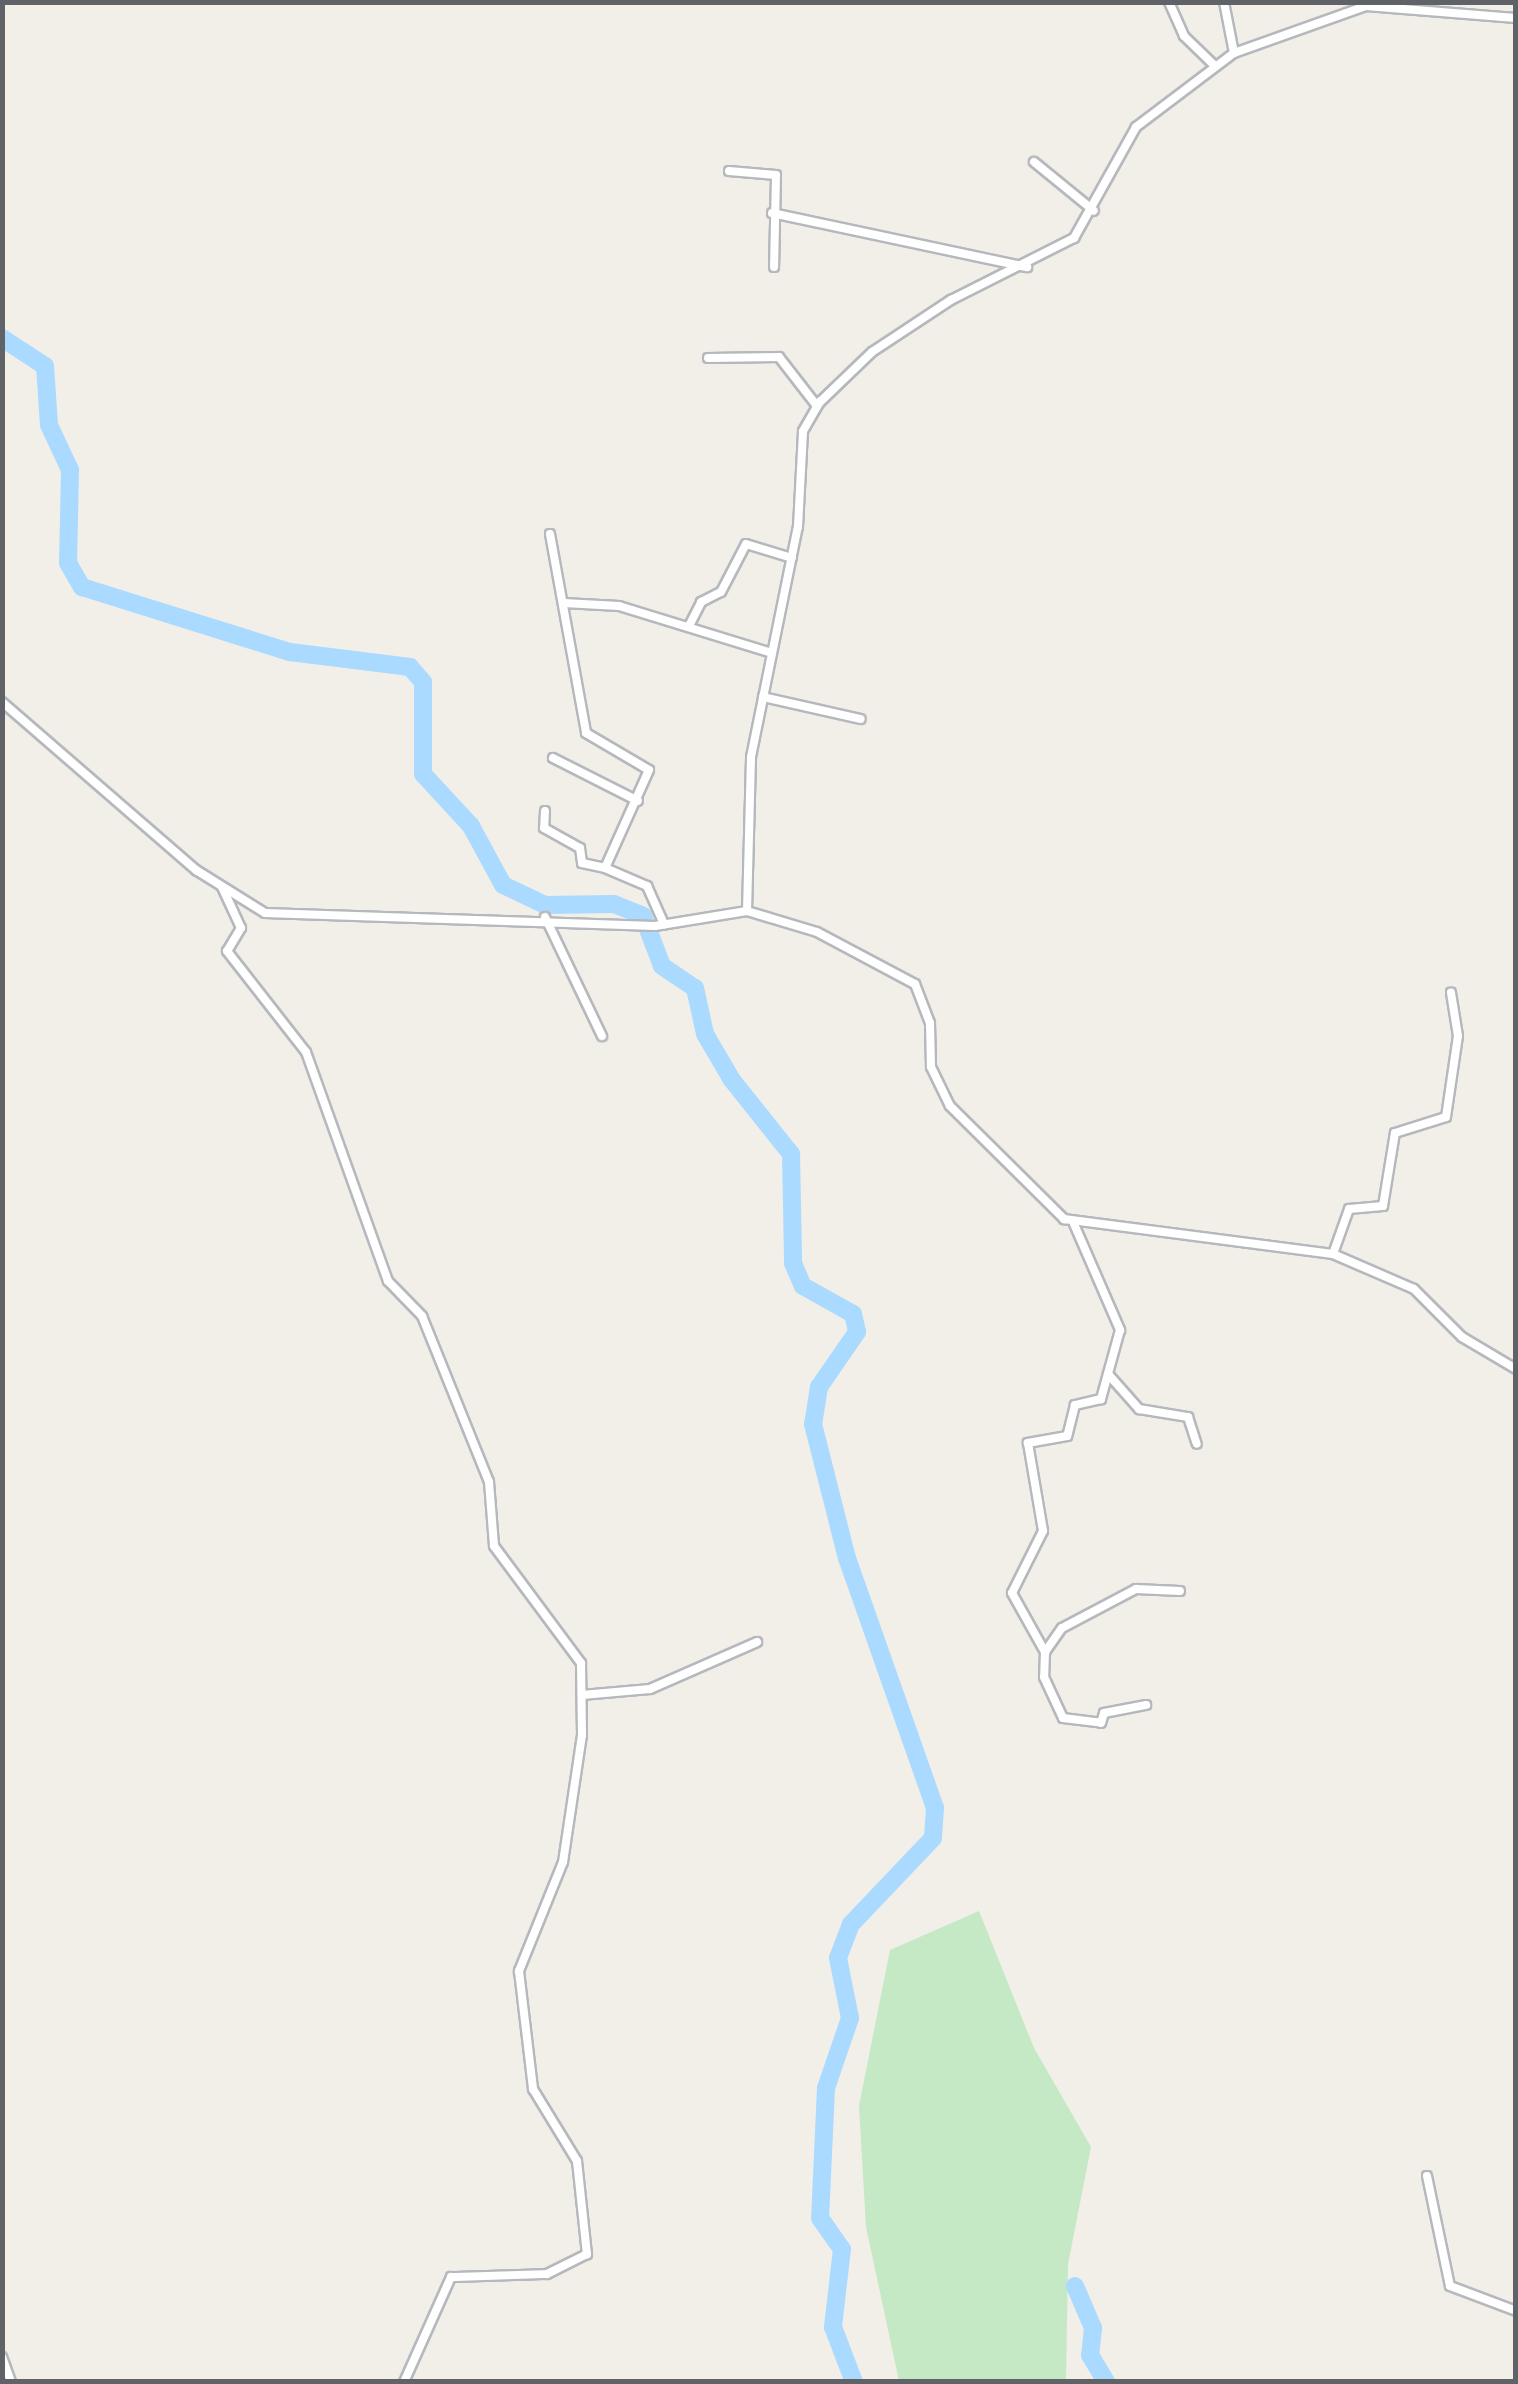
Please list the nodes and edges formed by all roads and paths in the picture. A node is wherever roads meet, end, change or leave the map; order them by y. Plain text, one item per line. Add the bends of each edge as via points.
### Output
1 (1169, 2) edge
2 (1224, 2) edge
3 (1497, 2) edge
4 (1496, 16) junction
5 (1516, 18) edge
6 (1234, 53) junction
7 (1216, 66) junction
8 (1034, 162) dead end
9 (729, 171) dead end
10 (1094, 210) junction
11 (772, 213) junction
12 (1027, 267) junction
13 (774, 268) dead end
14 (708, 358) dead end
15 (817, 406) junction
16 (550, 534) dead end
17 (792, 558) junction
18 (564, 603) junction
19 (689, 626) junction
20 (772, 654) junction
21 (763, 697) junction
22 (2, 702) edge
23 (861, 719) dead end
24 (553, 758) dead end
25 (638, 801) junction
26 (545, 811) dead end
27 (606, 868) junction
28 (221, 886) junction
29 (747, 911) junction
30 (544, 917) junction
31 (659, 925) junction
32 (1451, 992) dead end
33 (602, 1036) dead end
34 (1074, 1224) junction
35 (1333, 1254) junction
36 (1516, 1369) edge
37 (1108, 1374) junction
38 (1197, 1444) dead end
39 (1180, 1590) dead end
40 (756, 1642) dead end
41 (1045, 1652) junction
42 (582, 1695) junction
43 (1146, 1705) dead end
44 (1427, 2176) dead end
45 (1516, 2311) edge
46 (2, 2357) edge
47 (11, 2382) edge
48 (404, 2382) edge

1 - 7 street via 1184,36
2 - 6 street
3 - 4 street
4 - 5 street
4 - 6 street via 1366,6
6 - 7 street
7 - 10 street via 1136,127
8 - 10 street
9 - 11 street via 772,170
10 - 12 street via 1074,238
11 - 12 street
11 - 13 street
12 - 15 street via 888,341
14 - 15 street via 780,357
15 - 17 street via 803,431
16 - 18 street
17 - 19 street via 748,542 722,592 701,602
17 - 20 street
18 - 19 street
18 - 25 street via 586,733 648,768
19 - 20 street
20 - 21 street
21 - 23 street
21 - 29 street via 748,786
22 - 28 street
24 - 25 street
25 - 27 street
26 - 27 street via 544,828 580,848 582,863
27 - 31 street via 646,886
28 - 30 street via 278,914
28 - 42 street via 241,928 227,952 306,1052 388,1281 422,1316 489,1482 491,1538 575,1646
29 - 31 street
29 - 34 street via 817,932 907,976 926,1009 931,1067 950,1106
30 - 31 street
30 - 33 street
32 - 35 street via 1458,1036 1446,1117 1394,1133 1383,1206 1352,1207
34 - 35 street
34 - 37 street via 1120,1328
35 - 36 street via 1414,1289 1462,1337
37 - 38 street via 1139,1410 1188,1418
37 - 41 street via 1101,1399 1075,1405 1067,1436 1028,1443 1043,1530 1012,1594
39 - 41 street via 1136,1590 1062,1628
40 - 42 street via 650,1689
41 - 43 street via 1044,1677 1062,1718 1101,1723 1104,1713
42 - 48 street via 563,1862 519,1971 532,2089 578,2161 586,2254 548,2274 451,2277
44 - 45 street via 1450,2286
46 - 47 street

